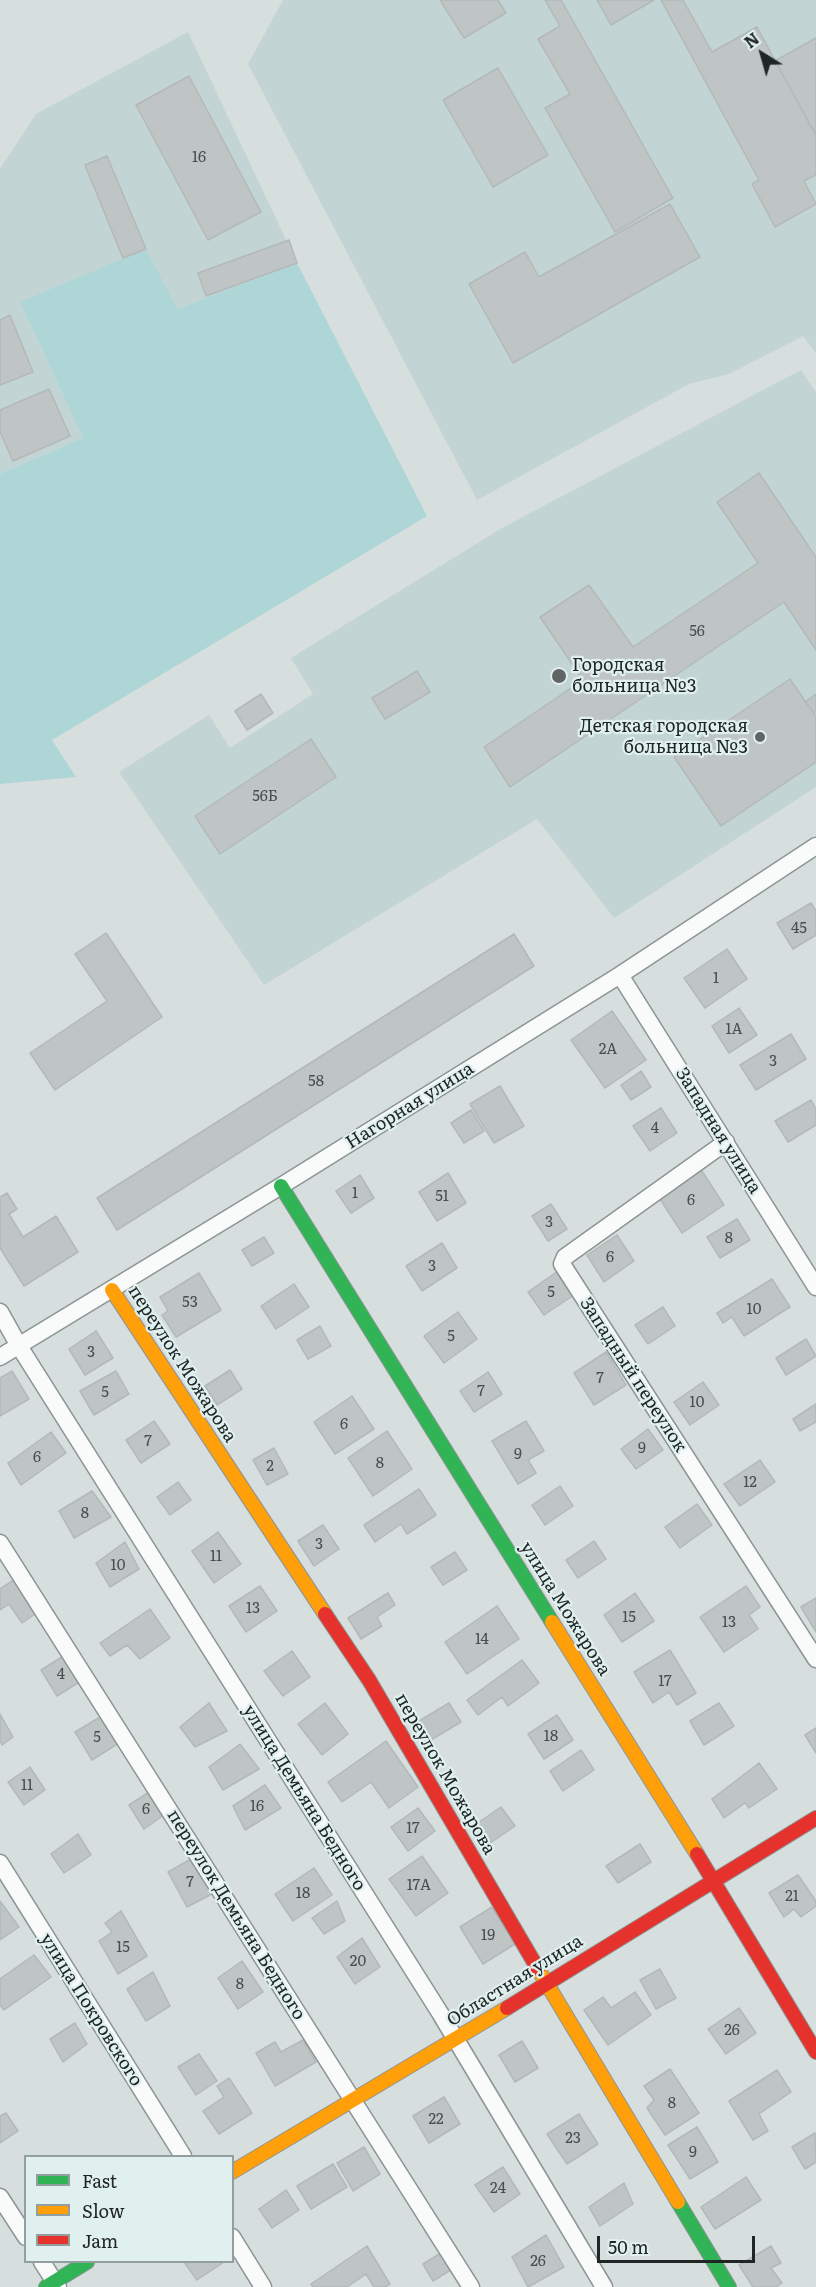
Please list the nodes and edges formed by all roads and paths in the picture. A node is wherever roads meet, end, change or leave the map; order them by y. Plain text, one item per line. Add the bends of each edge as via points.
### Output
1 (816, 846) edge
2 (620, 975) junction
3 (726, 1142) junction
4 (281, 1186) junction
5 (816, 1287) edge
6 (112, 1290) junction
7 (0, 1312) edge
8 (19, 1346) junction
9 (0, 1357) edge
10 (0, 1543) edge
11 (816, 1659) edge
12 (816, 1818) edge
13 (0, 1863) edge
14 (713, 1880) junction
15 (546, 1983) junction
16 (456, 2039) junction
17 (816, 2052) edge
18 (353, 2099) junction
19 (182, 2155) edge
20 (234, 2171) edge
21 (0, 2197) edge
22 (24, 2234) edge
23 (234, 2240) edge
24 (42, 2263) edge
25 (86, 2263) edge
26 (53, 2285) edge
27 (263, 2287) edge
28 (471, 2287) edge
29 (604, 2287) edge
30 (729, 2287) edge

1 - 2 street, Нагорная улица
2 - 3 street, Западная улица
2 - 4 street, Нагорная улица
3 - 5 street, Западная улица
3 - 11 street, Западный переулок via 565,1257 561,1264
4 - 6 street, Нагорная улица
4 - 14 street, улица Можарова
6 - 8 street, Нагорная улица
6 - 15 street, переулок Можарова via 369,1680
7 - 8 street, улица Демьяна Бедного
8 - 9 street, Нагорная улица
8 - 16 street, улица Демьяна Бедного
10 - 18 street, переулок Демьяна Бедного
12 - 14 street, Областная улица
13 - 19 street, улица Покровского
14 - 15 street, Областная улица
14 - 17 street, улица Можарова
15 - 16 street, Областная улица
15 - 30 street, переулок Можарова
16 - 18 street, Областная улица
16 - 29 street, улица Демьяна Бедного
18 - 20 street, Областная улица
18 - 28 street, переулок Демьяна Бедного
21 - 22 street
23 - 27 street
24 - 26 street
25 - 26 street

